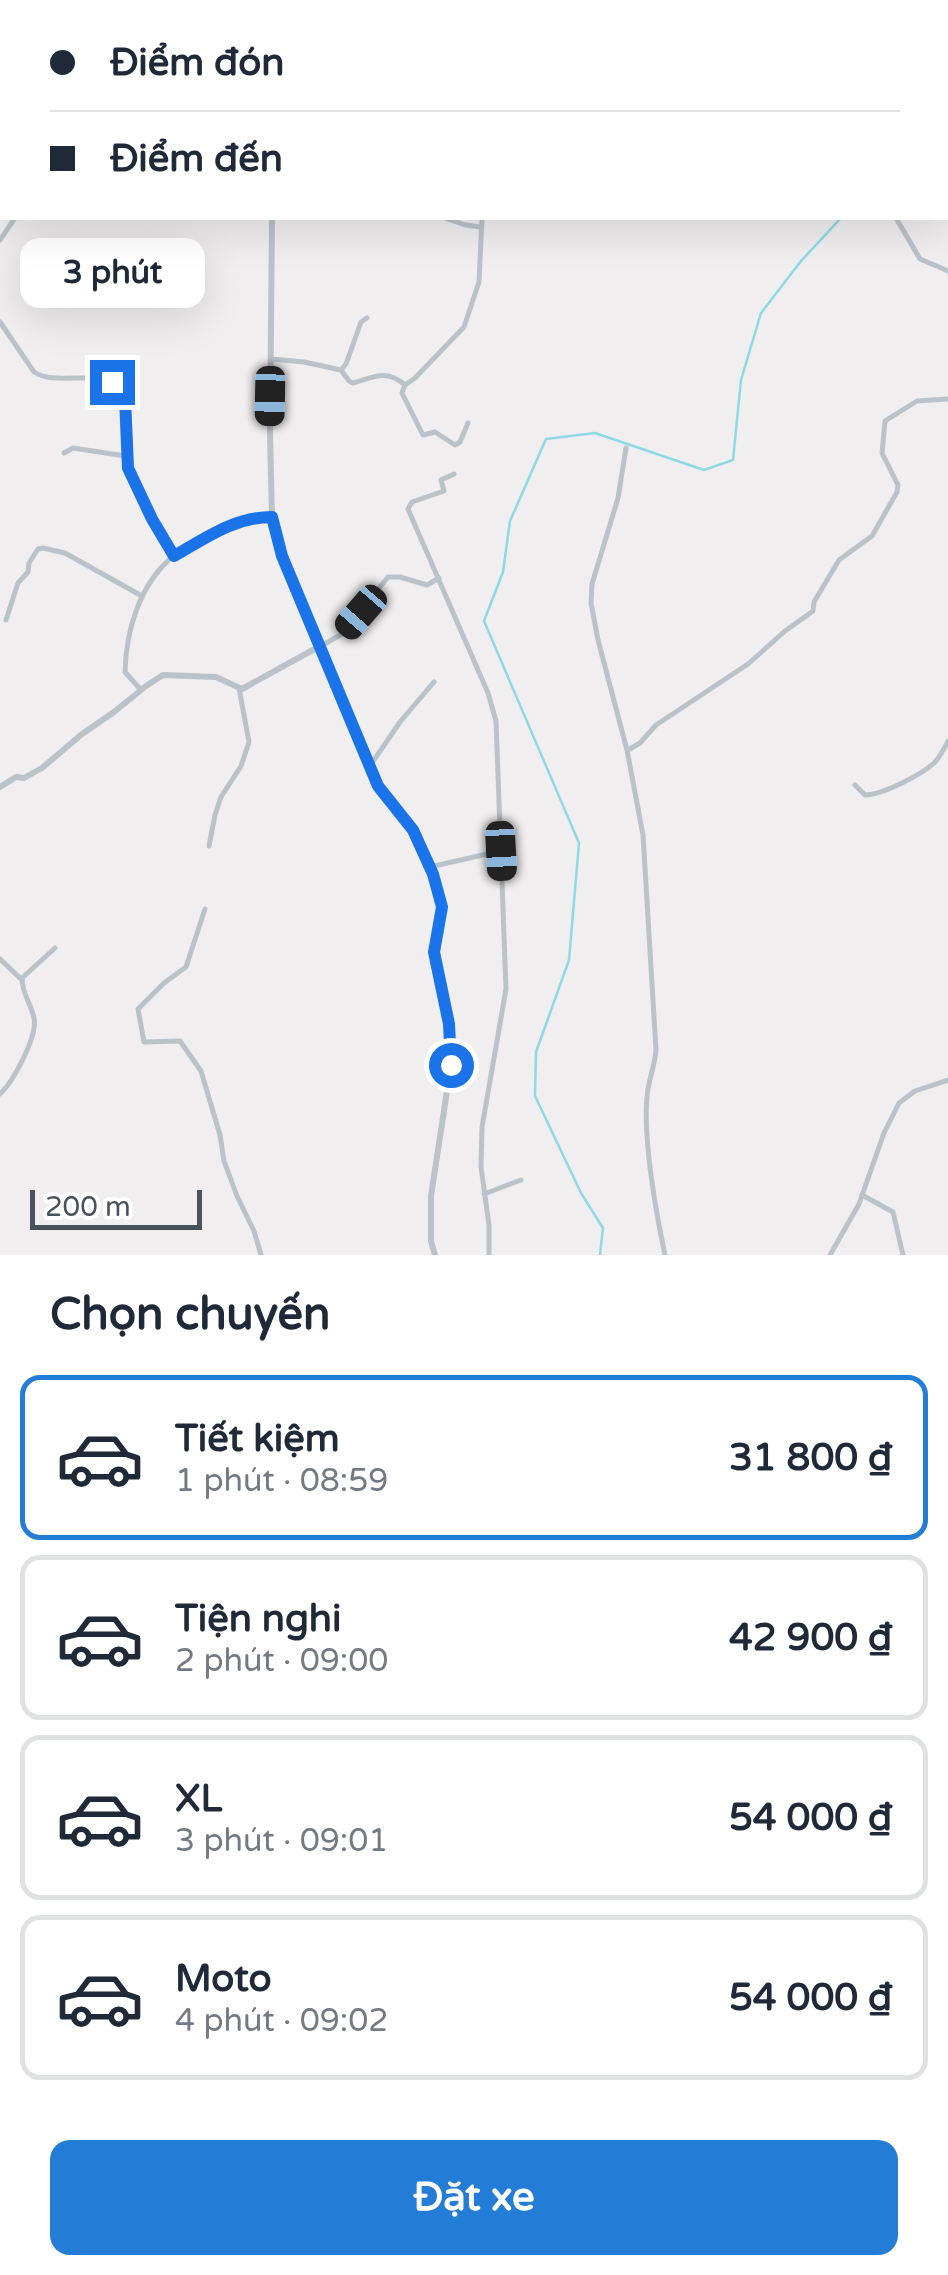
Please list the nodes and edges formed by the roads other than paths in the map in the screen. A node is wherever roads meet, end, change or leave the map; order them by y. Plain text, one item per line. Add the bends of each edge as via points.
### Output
1 (272, 220) edge
2 (451, 220) edge
3 (482, 220) edge
4 (897, 220) edge
5 (482, 227) junction
6 (948, 271) edge
7 (367, 318) dead end
8 (0, 322) edge
9 (272, 359) junction
10 (341, 370) junction
11 (405, 385) junction
12 (948, 399) edge
13 (468, 423) dead end
14 (626, 448) dead end
15 (64, 453) dead end
16 (126, 456) junction
17 (454, 474) dead end
18 (272, 517) junction
19 (174, 556) junction
20 (440, 578) junction
21 (142, 596) junction
22 (6, 620) dead end
23 (321, 646) junction
24 (434, 682) dead end
25 (239, 688) junction
26 (142, 690) junction
27 (948, 742) edge
28 (627, 750) junction
29 (370, 766) junction
30 (855, 785) dead end
31 (0, 787) edge
32 (209, 846) dead end
33 (501, 851) junction
34 (430, 866) junction
35 (205, 909) dead end
36 (55, 948) dead end
37 (0, 959) edge
38 (22, 980) junction
39 (948, 1080) edge
40 (0, 1094) edge
41 (521, 1180) dead end
42 (484, 1194) junction
43 (862, 1195) junction
44 (432, 1254) edge
45 (261, 1255) edge
46 (489, 1255) edge
47 (665, 1255) edge
48 (830, 1255) edge
49 (904, 1255) edge

1 - 9 street
2 - 5 street
3 - 5 street
4 - 6 street via 920,259
5 - 11 street via 479,282 464,327
7 - 10 street
8 - 16 street via 38,374 120,387
9 - 10 street
9 - 18 street
10 - 11 street via 351,382 384,374
11 - 13 street via 402,393 422,435 435,432 455,445
12 - 28 street via 917,402 885,421 882,453 897,492 872,536 839,560 812,611
14 - 28 street via 591,603
15 - 16 street via 72,448
16 - 19 street
17 - 20 street via 441,480 444,491 408,509
18 - 19 street via 225,526
18 - 23 street
19 - 21 street
20 - 23 street via 427,585 388,578 342,634
20 - 33 street via 493,709
21 - 22 street via 65,552 43,548 19,582
21 - 26 street via 124,666
23 - 25 street
23 - 29 street
24 - 29 street
25 - 26 street via 216,676 171,674
25 - 32 street via 249,742 221,796
26 - 31 street via 42,768
27 - 30 street via 926,769 876,794 864,795
28 - 47 street via 646,849 656,1050 646,1110
29 - 34 street
33 - 34 street
33 - 42 street via 506,989 482,1128
34 - 44 street via 442,907 434,952 451,1052 431,1196
35 - 45 street via 186,968 140,1007 142,1040 180,1041 199,1066 224,1161
36 - 38 street
37 - 38 street
38 - 40 street via 34,1026
39 - 43 street via 898,1103
41 - 42 street
42 - 46 street
43 - 48 street
43 - 49 street via 893,1212

